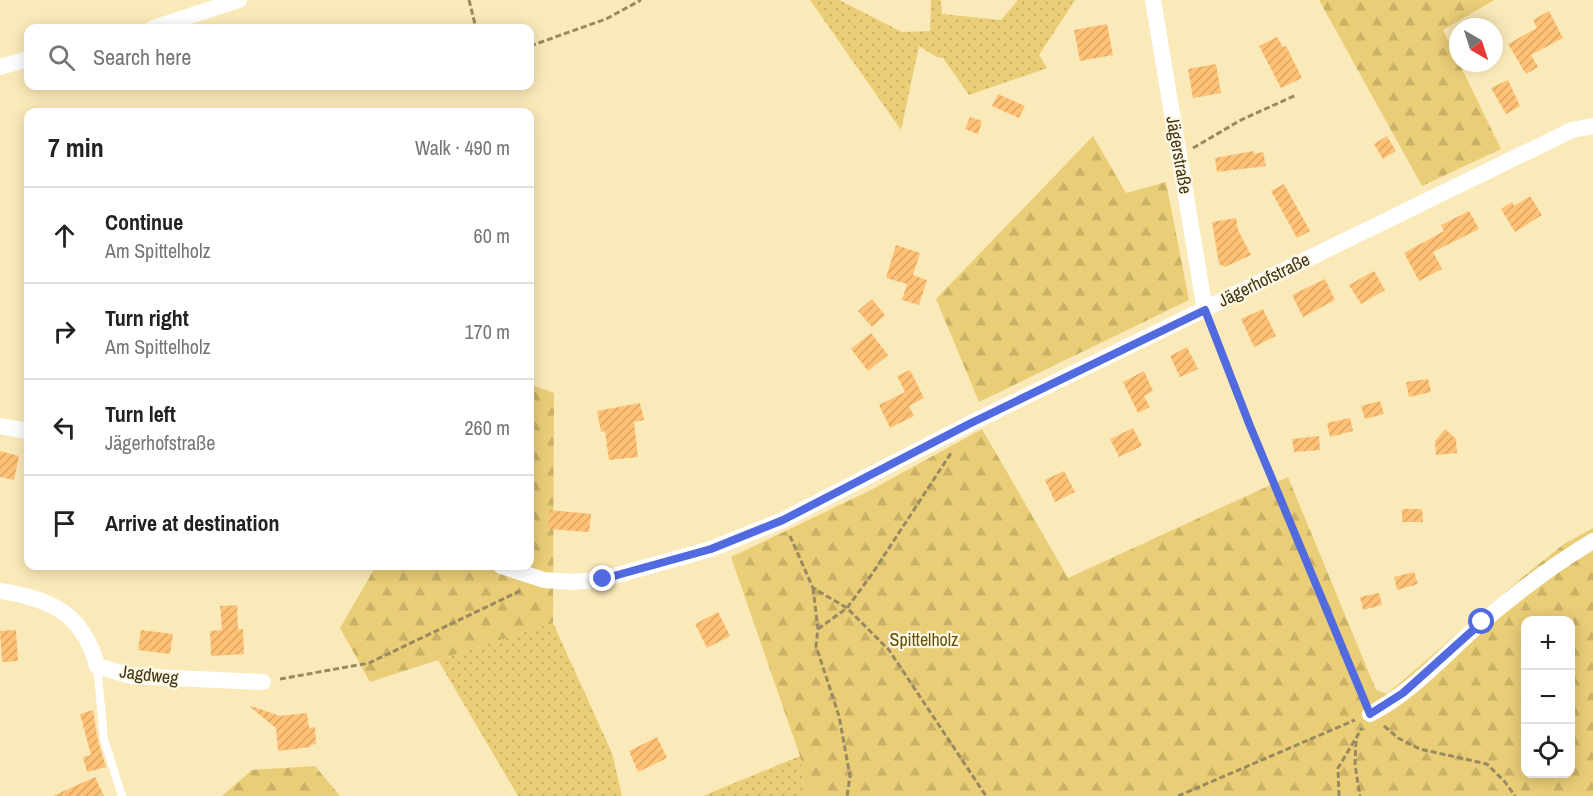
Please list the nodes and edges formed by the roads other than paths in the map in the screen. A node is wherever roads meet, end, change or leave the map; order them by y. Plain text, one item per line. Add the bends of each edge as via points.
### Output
1 (239, 0) edge
2 (1153, 0) edge
3 (165, 24) edge
4 (24, 60) edge
5 (0, 67) edge
6 (1593, 126) edge
7 (1205, 310) junction
8 (0, 426) edge
9 (24, 430) edge
10 (1593, 541) edge
11 (513, 570) edge
12 (0, 591) edge
13 (98, 666) junction
14 (263, 682) road end
15 (1370, 714) road end
16 (122, 796) edge

1 - 3 street
2 - 7 street, Jägerstraße
4 - 5 street
6 - 7 street, Jägerhofstraße via 1572,130
7 - 11 street, Jägerhofstraße via 969,424 783,520 711,549 603,579 544,580
8 - 9 street
10 - 15 street via 1561,560 1482,622 1403,693
12 - 13 street, Jagdweg via 49,602 77,623 92,645
13 - 14 street, Jagdweg via 131,676
13 - 16 lane via 104,739

